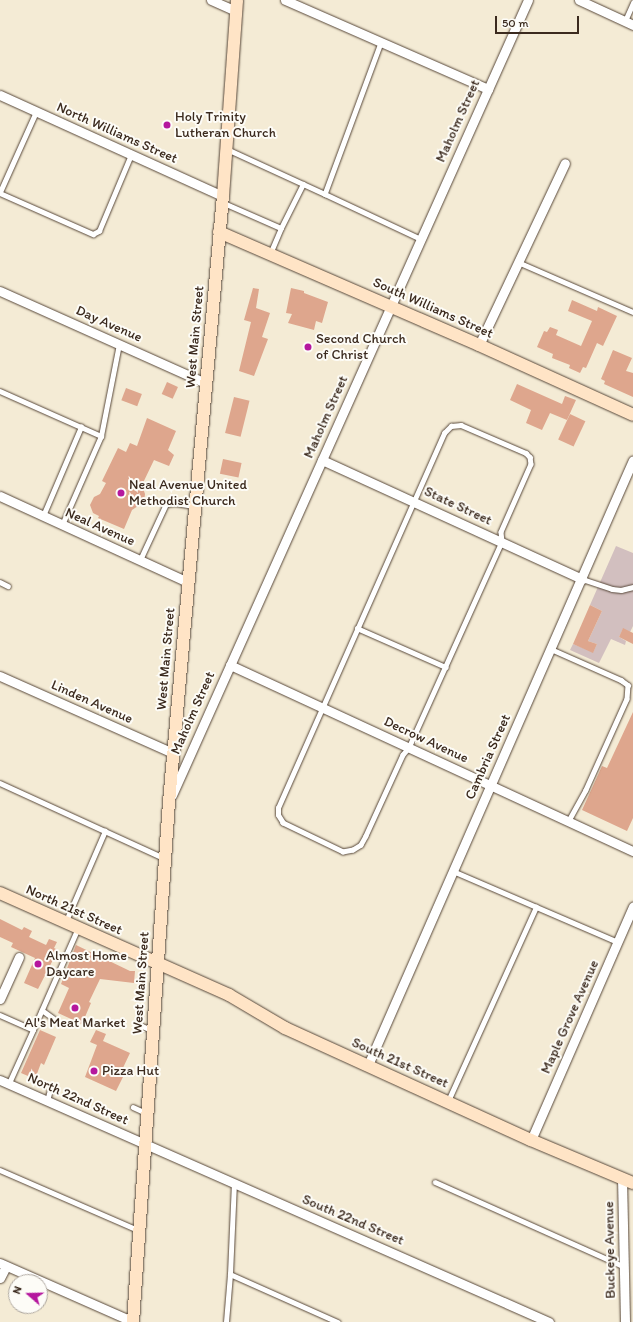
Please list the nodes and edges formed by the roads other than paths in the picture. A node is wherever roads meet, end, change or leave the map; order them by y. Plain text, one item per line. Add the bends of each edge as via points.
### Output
1 (211, 0) edge
2 (285, 0) edge
3 (528, 0) edge
4 (579, 0) edge
5 (633, 3) edge
6 (237, 6) edge
7 (629, 23) edge
8 (381, 43) junction
9 (488, 89) junction
10 (0, 96) edge
11 (36, 112) junction
12 (226, 148) junction
13 (132, 155) junction
14 (565, 163) dead end
15 (303, 184) junction
16 (0, 192) edge
17 (325, 194) junction
18 (222, 199) junction
19 (281, 228) junction
20 (219, 232) junction
21 (421, 239) junction
22 (270, 254) junction
23 (518, 262) junction
24 (0, 291) edge
25 (390, 306) junction
26 (633, 312) edge
27 (119, 344) junction
28 (479, 345) junction
29 (206, 383) junction
30 (0, 391) edge
31 (633, 415) edge
32 (81, 427) junction
33 (101, 436) junction
34 (322, 460) junction
35 (633, 460) edge
36 (0, 496) edge
37 (415, 501) junction
38 (195, 506) junction
39 (42, 516) junction
40 (62, 525) junction
41 (502, 542) junction
42 (140, 560) junction
43 (582, 579) junction
44 (0, 582) edge
45 (188, 582) junction
46 (8, 586) dead end
47 (633, 587) edge
48 (357, 628) junction
49 (551, 649) junction
50 (230, 665) junction
51 (446, 667) junction
52 (0, 676) edge
53 (321, 707) junction
54 (409, 748) junction
55 (173, 754) junction
56 (0, 783) edge
57 (492, 786) junction
58 (169, 802) junction
59 (569, 821) junction
60 (106, 831) junction
61 (633, 851) edge
62 (165, 859) junction
63 (453, 871) junction
64 (0, 893) edge
65 (633, 906) edge
66 (536, 907) junction
67 (66, 922) junction
68 (78, 928) junction
69 (618, 942) junction
70 (19, 957) dead end
71 (158, 964) junction
72 (0, 999) edge
73 (42, 1010) junction
74 (0, 1015) edge
75 (53, 1018) dead end
76 (140, 1025) dead end
77 (33, 1030) junction
78 (153, 1030) junction
79 (368, 1066) junction
80 (0, 1080) edge
81 (9, 1084) junction
82 (50, 1090) dead end
83 (47, 1101) junction
84 (448, 1101) junction
85 (133, 1108) dead end
86 (147, 1113) junction
87 (531, 1140) junction
88 (145, 1144) junction
89 (0, 1170) edge
90 (629, 1179) edge
91 (435, 1182) dead end
92 (234, 1184) junction
93 (139, 1230) junction
94 (3, 1265) edge
95 (623, 1266) junction
96 (230, 1274) junction
97 (0, 1278) edge
98 (133, 1322) edge
99 (226, 1322) edge
100 (338, 1322) edge
101 (549, 1322) edge
102 (625, 1322) edge

1 - 6 street
2 - 8 street
3 - 9 street, Maholm Street
4 - 7 street
5 - 7 lane
6 - 12 main road, West Main Street
8 - 9 street
8 - 17 lane
9 - 21 street, Maholm Street
10 - 11 street, North Williams Street
11 - 13 street, North Williams Street
11 - 16 lane
12 - 15 lane
12 - 18 main road, West Main Street
13 - 16 lane via 99,232 92,234
13 - 18 street, North Williams Street
14 - 23 street
15 - 17 lane
15 - 19 lane
17 - 21 lane
18 - 19 lane
18 - 20 main road, West Main Street
19 - 22 lane
20 - 22 main road, South Williams Street
20 - 29 main road, West Main Street
21 - 25 street, Maholm Street
22 - 25 main road, South Williams Street
23 - 26 lane
23 - 28 street
24 - 27 street, Day Avenue
25 - 28 main road, South Williams Street
25 - 34 street, Maholm Street
27 - 29 street, Day Avenue
27 - 33 lane
28 - 31 main road, South Williams Street
29 - 38 main road, West Main Street
30 - 32 lane
32 - 33 lane
32 - 39 lane
33 - 40 lane
34 - 37 street, State Street
34 - 50 street, Maholm Street
35 - 43 street, Cambria Street
36 - 39 street, Neal Avenue
37 - 41 street, State Street
37 - 41 lane via 444,433 451,426 461,425 526,452 530,457 530,464 501,532
37 - 48 lane
38 - 42 lane via 166,504
38 - 45 main road, West Main Street
39 - 40 street, Neal Avenue
40 - 42 street, Neal Avenue
41 - 43 street, State Street
41 - 51 lane
42 - 45 street, Neal Avenue
43 - 47 lane via 612,589
43 - 49 street, Cambria Street
44 - 46 lane
45 - 55 main road, West Main Street
48 - 51 lane
48 - 53 lane
49 - 57 street, Cambria Street
49 - 59 lane via 628,685 625,705
50 - 53 street, Decrow Avenue
50 - 58 street, Maholm Street
51 - 54 lane
52 - 55 street, Linden Avenue
53 - 54 street, Decrow Avenue
53 - 54 lane via 281,798 278,815 283,823 343,852 354,850 361,845 403,755
54 - 57 street, Decrow Avenue
55 - 58 main road, West Main Street
56 - 60 lane
57 - 59 street, Decrow Avenue
57 - 63 street, Cambria Street
58 - 62 main road, West Main Street
59 - 61 street, Decrow Avenue
60 - 62 lane
60 - 67 lane
62 - 71 main road, West Main Street
63 - 66 lane
63 - 79 street, Cambria Street
64 - 67 main road, North 21st Street
65 - 69 street, Maple Grove Avenue
66 - 69 lane
66 - 84 lane
67 - 68 main road, North 21st Street
68 - 71 main road, North 21st Street
68 - 73 lane
69 - 87 street, Maple Grove Avenue
70 - 72 street
71 - 78 main road, West Main Street
71 - 79 main road, South 21st Street via 229,995 285,1028
73 - 75 lane
73 - 77 lane
74 - 77 lane
76 - 78 lane
77 - 81 lane
78 - 86 main road, West Main Street
79 - 84 main road, South 21st Street
80 - 81 street, North 22nd Street
81 - 83 street, North 22nd Street
82 - 83 lane
83 - 88 street, North 22nd Street
84 - 87 main road, South 21st Street
85 - 86 lane
86 - 88 main road, West Main Street
87 - 90 main road, South 21st Street
88 - 92 street, South 22nd Street
88 - 93 main road, West Main Street
89 - 93 lane
90 - 95 street, Buckeye Avenue
91 - 95 lane
92 - 96 lane
92 - 101 street, South 22nd Street via 408,1258
93 - 98 main road, West Main Street
94 - 97 street
94 - 98 street
95 - 102 street, Buckeye Avenue
96 - 99 lane
96 - 100 lane

